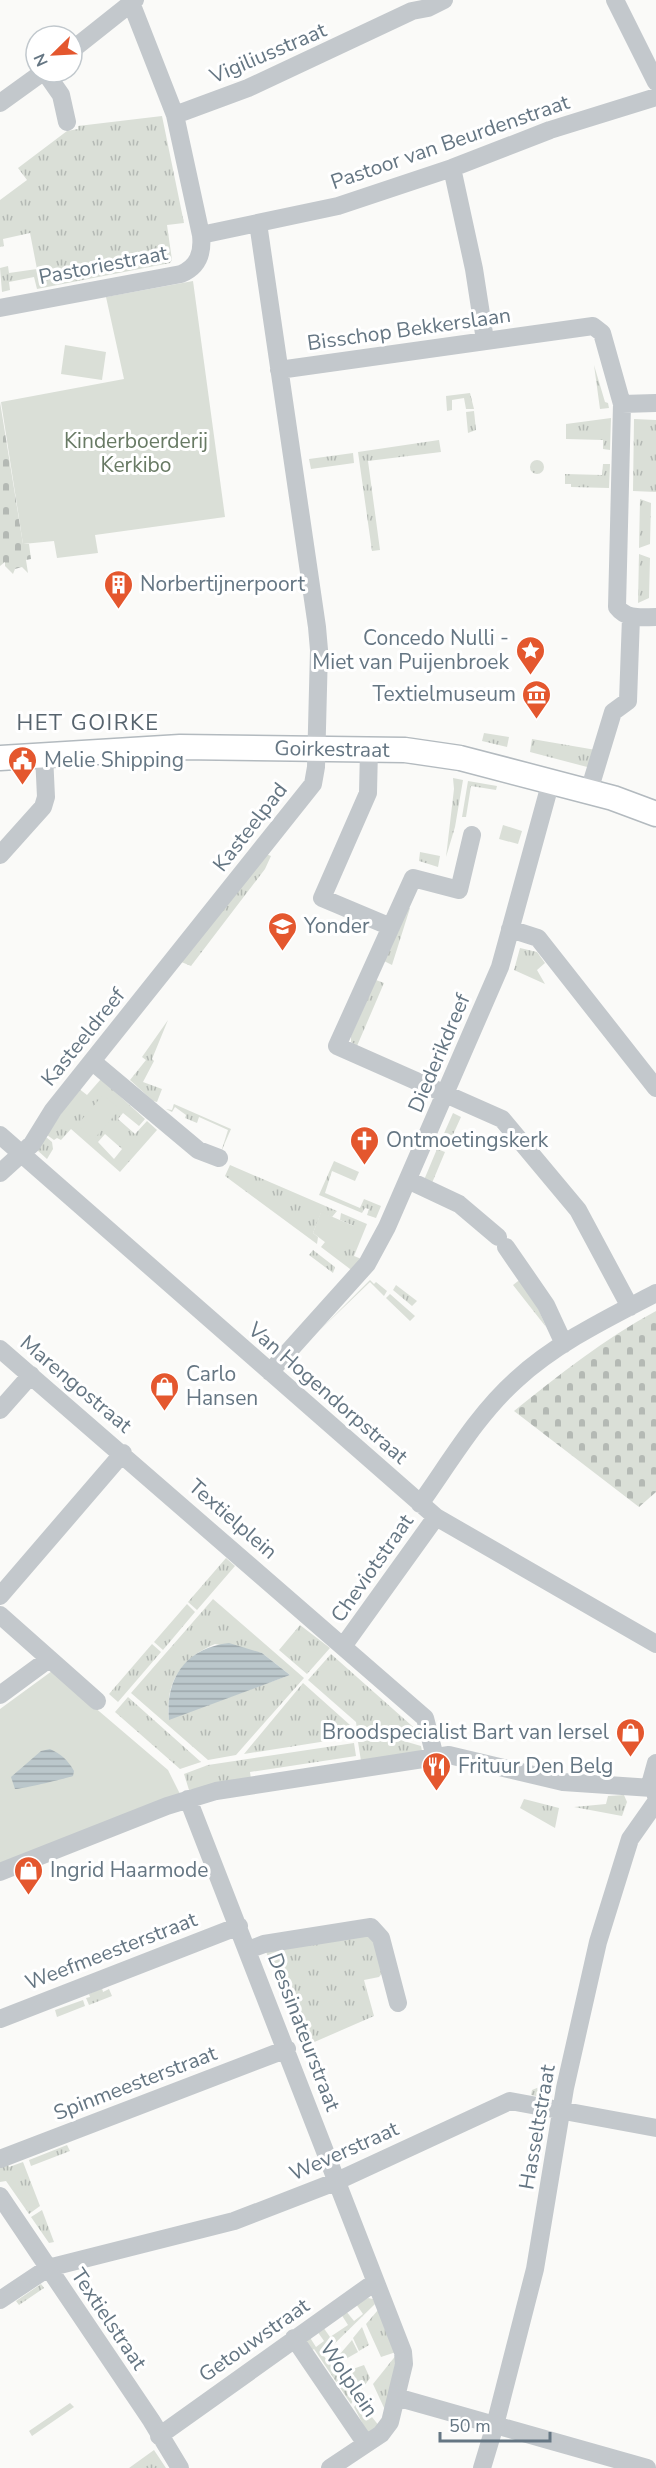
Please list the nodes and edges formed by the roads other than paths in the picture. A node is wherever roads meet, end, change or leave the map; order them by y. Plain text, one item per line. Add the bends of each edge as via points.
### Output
1 (444, 0) edge
2 (615, 0) edge
3 (132, 1) edge
4 (84, 40) edge
5 (656, 82) edge
6 (27, 84) edge
7 (53, 84) edge
8 (656, 97) edge
9 (0, 103) edge
10 (175, 115) junction
11 (68, 122) dead end
12 (452, 168) junction
13 (258, 223) junction
14 (201, 235) junction
15 (0, 308) edge
16 (485, 340) junction
17 (279, 370) junction
18 (656, 403) edge
19 (622, 404) junction
20 (631, 617) junction
21 (656, 617) edge
22 (317, 747) junction
23 (369, 749) junction
24 (44, 755) junction
25 (0, 758) edge
26 (551, 781) junction
27 (589, 791) junction
28 (656, 813) edge
29 (472, 835) dead end
30 (0, 855) edge
31 (200, 926) joint
32 (391, 927) junction
33 (510, 929) junction
34 (93, 1062) junction
35 (656, 1088) edge
36 (446, 1095) junction
37 (0, 1135) edge
38 (20, 1154) junction
39 (219, 1158) dead end
40 (0, 1173) edge
41 (408, 1180) junction
42 (656, 1293) edge
43 (630, 1307) junction
44 (564, 1344) junction
45 (0, 1349) edge
46 (270, 1372) junction
47 (31, 1375) junction
48 (0, 1410) edge
49 (123, 1453) junction
50 (420, 1504) junction
51 (436, 1517) junction
52 (0, 1596) edge
53 (0, 1614) edge
54 (656, 1644) edge
55 (344, 1646) junction
56 (49, 1659) junction
57 (0, 1695) edge
58 (97, 1701) dead end
59 (435, 1756) junction
60 (656, 1763) edge
61 (654, 1795) edge
62 (188, 1799) junction
63 (0, 1872) edge
64 (239, 1926) junction
65 (248, 1950) junction
66 (398, 2003) dead end
67 (0, 2019) edge
68 (287, 2049) junction
69 (563, 2110) junction
70 (656, 2128) edge
71 (0, 2158) edge
72 (335, 2182) junction
73 (0, 2196) edge
74 (48, 2268) junction
75 (375, 2282) junction
76 (0, 2300) edge
77 (294, 2338) junction
78 (396, 2397) junction
79 (495, 2426) junction
80 (159, 2436) junction
81 (366, 2444) junction
82 (180, 2468) edge
83 (330, 2468) edge
84 (482, 2468) edge
85 (647, 2468) edge

1 - 10 street, Vigiliusstraat via 412,11 248,88
2 - 5 street
3 - 4 street
3 - 10 street
6 - 9 street
7 - 11 street via 61,95
8 - 12 street, Pastoor van Beurdenstraat via 550,130
10 - 14 street
12 - 13 street, Pastoor van Beurdenstraat via 338,206
12 - 16 street
13 - 14 street
13 - 17 street
14 - 15 street, Pastoriestraat via 201,252 195,266 181,274
16 - 17 street, Bisschop Bekkerslaan
16 - 19 street, Bisschop Bekkerslaan via 593,326 602,333
17 - 22 street via 317,634
18 - 19 street
19 - 20 street, Bisschop Bekkerslaan via 617,607
20 - 21 street
20 - 27 street via 628,701 613,712
22 - 23 street, Goirkestraat
22 - 24 street, Goirkestraat via 180,747
22 - 31 street, Kasteelpad via 313,784
23 - 26 street, Goirkestraat via 460,758
23 - 32 street via 368,793 322,898
24 - 25 street, Goirkestraat
24 - 30 street via 43,807
26 - 27 street, Goirkestraat
26 - 33 street, Diederikdreef
27 - 28 street, Goirkestraat
29 - 32 street via 459,890 413,878
31 - 34 street, Kasteeldreef
32 - 36 street via 337,1046
33 - 35 street via 538,938
33 - 36 street, Diederikdreef via 500,967
34 - 38 street, Kasteeldreef via 53,1110 32,1144
34 - 39 street via 198,1150
36 - 41 street, Diederikdreef
36 - 43 street via 502,1119 578,1210
37 - 38 street, Van Hogendorpstraat
38 - 40 street, Kasteeldreef
38 - 46 street, Van Hogendorpstraat
41 - 44 street via 459,1204 502,1242 546,1305
41 - 46 street, Diederikdreef via 367,1264
42 - 43 street
43 - 44 street
44 - 50 street via 516,1380 480,1419
45 - 47 street, Marengostraat
46 - 50 street, Van Hogendorpstraat
47 - 48 street
47 - 49 street, Marengostraat
49 - 52 street
49 - 55 street, Textielplein
50 - 51 street, Van Hogendorpstraat
51 - 54 street, Van Hogendorpstraat
51 - 55 street, Cheviotstraat
53 - 56 street
55 - 59 street, Textielplein via 425,1718
56 - 57 street
56 - 58 street
59 - 61 street via 449,1755 563,1782
59 - 62 street via 216,1791
60 - 61 street, Hasseltstraat via 651,1781
61 - 69 street, Hasseltstraat via 630,1839 598,1942
62 - 63 street
62 - 64 street, Dessinateurstraat
64 - 65 street, Dessinateurstraat
64 - 67 street, Weefmeesterstraat
65 - 66 street via 371,1927 381,1938
65 - 68 street, Dessinateurstraat
68 - 71 street, Spinmeesterstraat
68 - 72 street, Dessinateurstraat
69 - 70 street, Weverstraat
69 - 72 street, Weverstraat via 510,2101
69 - 79 street, Hasseltstraat via 535,2269
72 - 74 street, Weverstraat via 234,2221
72 - 75 street, Dessinateurstraat
73 - 74 street, Textielstraat
74 - 76 street, Weverstraat
74 - 80 street, Textielstraat
75 - 77 street, Getouwstraat
75 - 78 street, Wolplein via 403,2352
77 - 80 street, Getouwstraat
77 - 81 street, Wolplein
78 - 79 street
78 - 81 street, Wolplein via 390,2422
79 - 84 street, Hasseltstraat
79 - 85 street
80 - 82 street, Textielstraat
81 - 83 street, Wolplein

